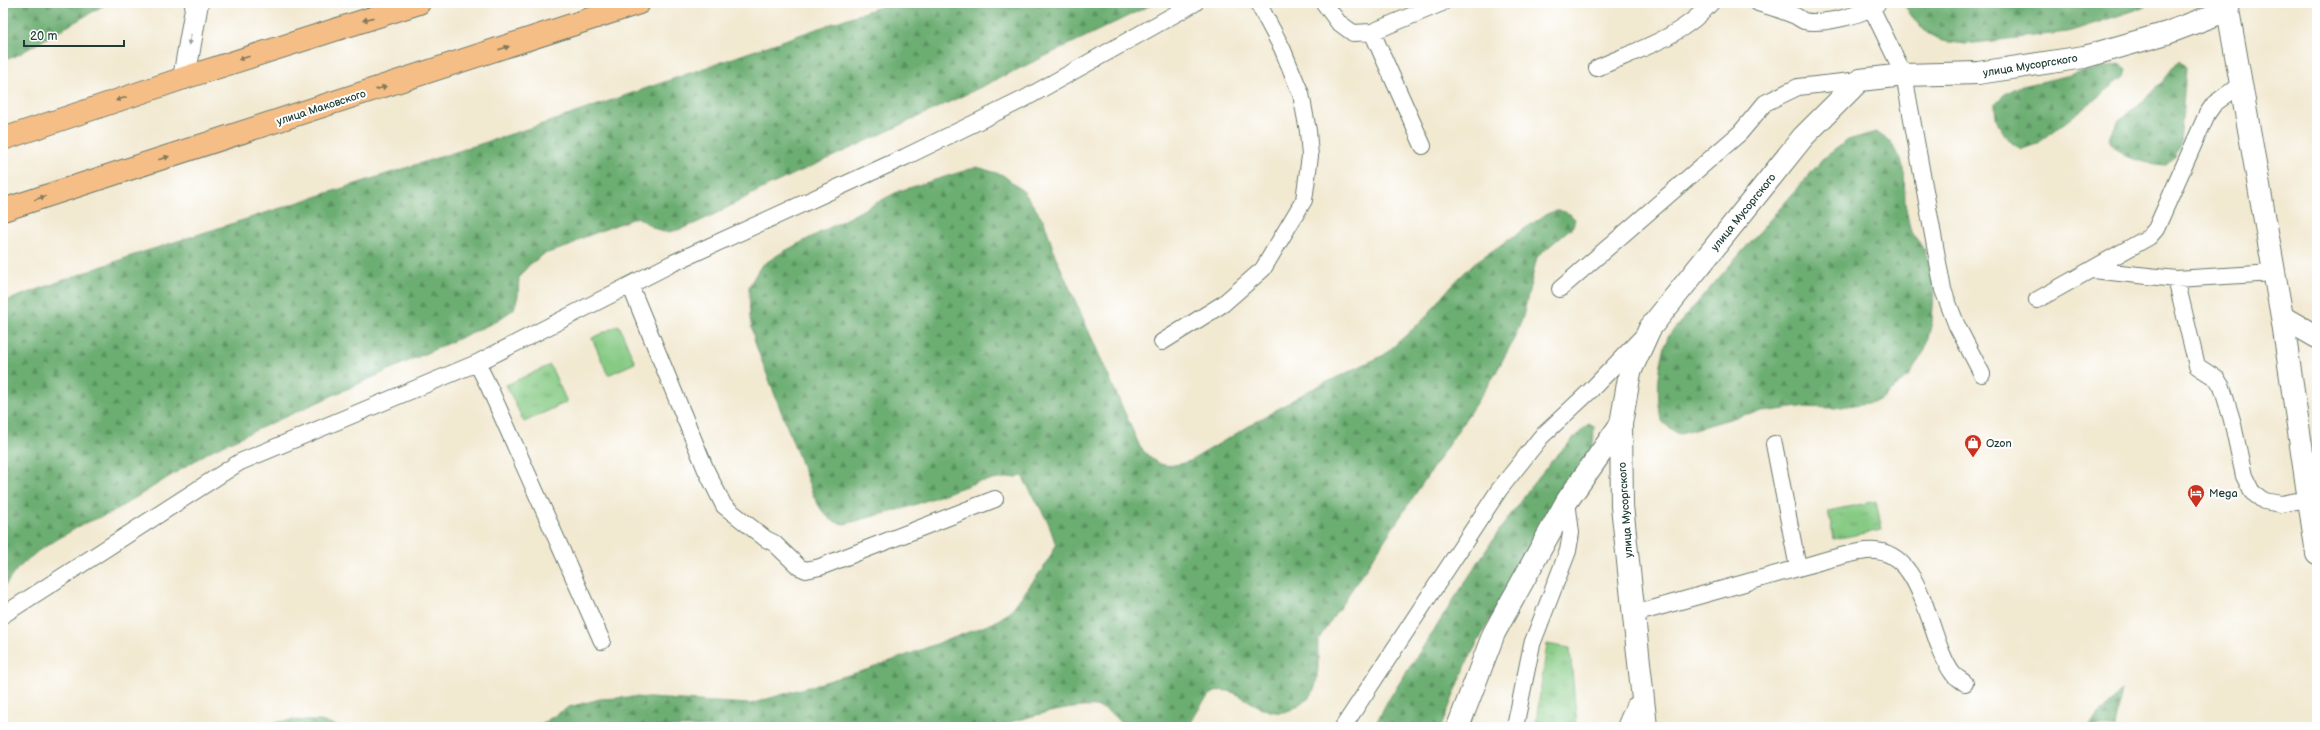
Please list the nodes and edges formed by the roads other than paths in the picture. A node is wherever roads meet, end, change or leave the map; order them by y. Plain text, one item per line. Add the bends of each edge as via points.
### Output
1 (197, 3) edge
2 (418, 3) edge
3 (639, 3) edge
4 (1195, 3) edge
5 (1258, 3) edge
6 (1324, 3) edge
7 (1442, 3) edge
8 (1711, 3) edge
9 (1758, 3) edge
10 (1873, 5) edge
11 (2228, 7) edge
12 (1372, 32) junction
13 (1597, 68) dead end
14 (1904, 74) junction
15 (184, 78) junction
16 (1860, 80) junction
17 (2241, 84) junction
18 (3, 139) edge
19 (1423, 146) dead end
20 (3, 210) edge
21 (2092, 270) junction
22 (2274, 273) junction
23 (2176, 279) junction
24 (630, 285) junction
25 (1560, 290) dead end
26 (2037, 300) dead end
27 (2282, 317) junction
28 (1650, 328) junction
29 (2317, 336) edge
30 (1162, 342) dead end
31 (476, 363) junction
32 (1982, 374) dead end
33 (1621, 424) junction
34 (1774, 444) dead end
35 (995, 499) dead end
36 (2308, 499) junction
37 (1567, 501) junction
38 (2317, 554) edge
39 (1798, 568) junction
40 (1634, 614) junction
41 (3, 615) edge
42 (602, 641) dead end
43 (1965, 683) dead end
44 (1644, 700) junction
45 (1342, 727) edge
46 (1458, 727) edge
47 (1515, 727) edge
48 (1625, 727) edge
49 (1646, 727) edge

1 -> 15 street
2 -> 15 highway
20 -> 3 highway, улица Маковского
4 - 24 lane via 1024,98
5 - 30 lane via 1282,48 1301,94 1310,156 1304,200 1263,269 1222,304
6 - 12 lane via 1338,22 1353,33
7 - 12 lane
8 - 13 lane via 1698,18 1679,31
9 - 10 lane via 1795,15 1804,21 1854,16
10 - 14 lane
11 - 14 street, улица Мусоргского via 2167,33 2084,57 1978,73
11 - 17 street
12 - 19 lane
14 - 16 street, улица Мусоргского
14 - 32 lane via 1943,290 1957,326
15 -> 18 highway
16 - 25 lane via 1798,87 1765,104 1740,133
16 - 28 street, улица Мусоргского via 1804,137
17 - 21 lane via 2214,104 2207,114 2156,229 2149,237
17 - 22 street
21 - 23 lane
21 - 26 lane
22 - 23 lane
22 - 27 street
23 - 36 lane via 2197,366 2218,380 2222,387 2244,476 2252,492 2264,501 2281,504
24 - 31 lane
24 - 35 lane via 706,470 724,506 774,543 799,567 806,570 820,567
27 - 29 street
27 - 36 street
28 - 33 street, улица Мусоргского via 1630,372
28 - 45 lane via 1590,391 1541,437 1499,490
31 - 41 lane via 240,462
31 - 42 lane
33 - 37 street
33 - 40 street, улица Мусоргского via 1622,506
34 - 39 lane
36 - 38 street
37 - 46 street via 1494,633
37 - 47 lane via 1571,533 1568,551 1532,644
39 - 40 lane
39 - 43 lane via 1867,551 1884,553 1901,562 1919,588 1935,635 1953,674
40 - 44 street, улица Мусоргского
44 - 48 lane via 1634,706
44 - 49 street, улица Мусоргского

